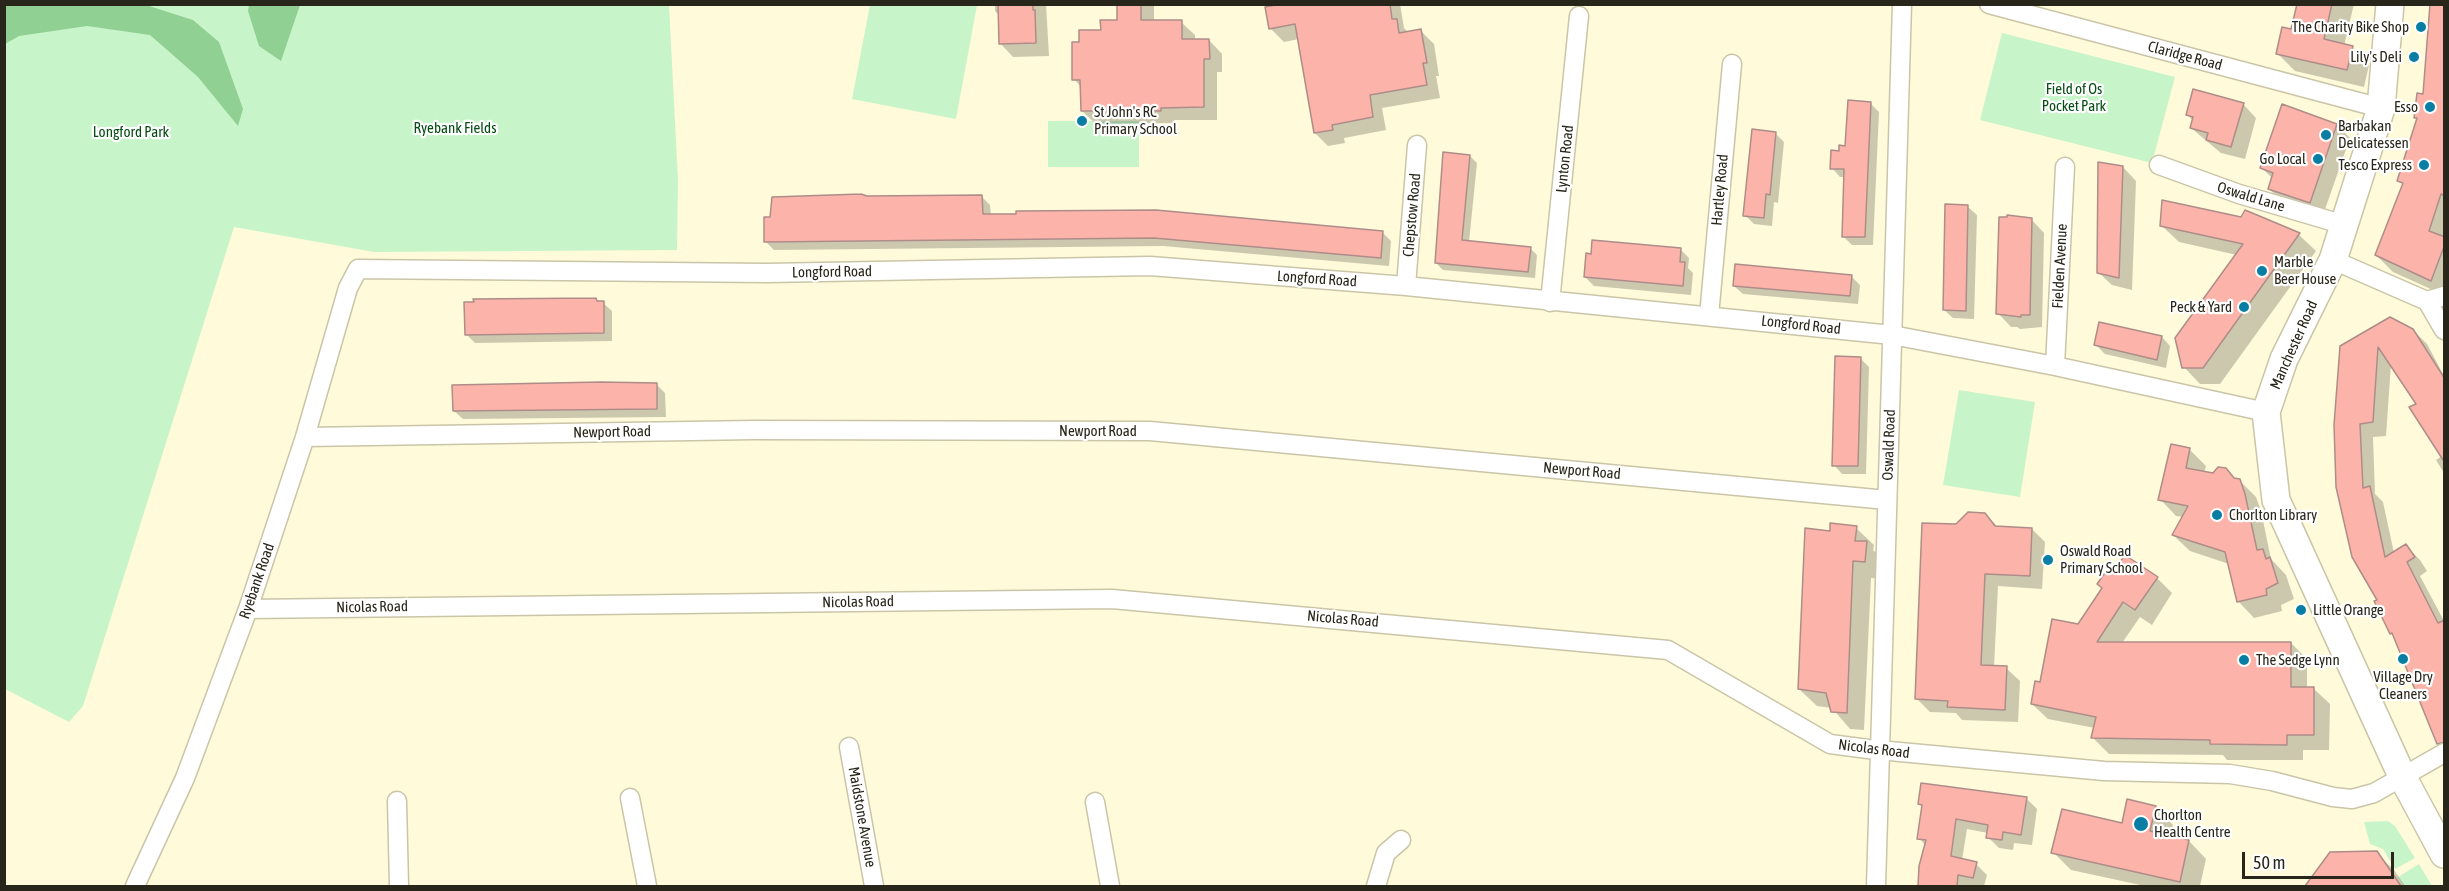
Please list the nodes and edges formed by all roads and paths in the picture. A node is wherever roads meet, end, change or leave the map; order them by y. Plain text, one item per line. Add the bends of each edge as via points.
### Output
1 (1902, 4) edge
2 (1989, 4) edge
3 (2390, 4) edge
4 (1579, 16) dead end
5 (1732, 64) dead end
6 (2381, 108) junction
7 (1417, 145) dead end
8 (2159, 165) dead end
9 (2064, 167) dead end
10 (2345, 225) junction
11 (2333, 260) junction
12 (358, 269) joint
13 (1406, 286) junction
14 (2436, 298) edge
15 (1550, 302) junction
16 (1709, 316) junction
17 (2445, 330) edge
18 (1892, 335) junction
19 (2055, 366) junction
20 (2266, 412) junction
21 (305, 437) junction
22 (1887, 500) junction
23 (248, 609) junction
24 (849, 747) dead end
25 (1880, 749) junction
26 (2445, 753) edge
27 (2402, 776) junction
28 (630, 798) dead end
29 (397, 801) dead end
30 (1095, 802) dead end
31 (1401, 840) dead end
32 (2445, 854) edge
33 (135, 886) edge
34 (399, 886) edge
35 (647, 886) edge
36 (874, 886) edge
37 (1110, 886) edge
38 (1376, 886) edge
39 (1876, 886) edge

1 - 18 street, Oswald Road
2 - 6 street, Claridge Road
3 - 6 main road, Manchester Road
4 - 15 street, Lynton Road
5 - 16 street, Hartley Road
6 - 10 main road, Manchester Road
7 - 13 street, Chepstow Road
8 - 10 street, Oswald Lane via 2239,194
9 - 19 street, Fielden Avenue
10 - 11 main road, Manchester Road
11 - 14 street
11 - 20 main road, Manchester Road via 2284,359
12 - 13 street, Longford Road via 767,273 1150,266
12 - 21 street, Ryebank Road via 348,288
13 - 15 street, Longford Road
14 - 17 street
15 - 16 street, Longford Road
16 - 18 street, Longford Road
18 - 19 street, Longford Road
18 - 22 street, Oswald Road
19 - 20 street, Longford Road
20 - 27 main road, Manchester Road via 2276,500
21 - 22 street, Newport Road via 754,430 1150,431
21 - 23 street, Ryebank Road
22 - 25 street, Oswald Road
23 - 25 street, Nicolas Road via 1112,599 1668,650 1830,744
23 - 33 street, Ryebank Road via 185,778
24 - 36 street, Maidstone Avenue
25 - 27 street, Nicolas Road via 2104,771 2230,774 2352,799 2374,793
25 - 39 street, Oswald Road
26 - 27 street, Nicolas Road
27 - 32 main road, Manchester Road
28 - 35 street
29 - 34 street
30 - 37 street
31 - 38 street via 1386,853

